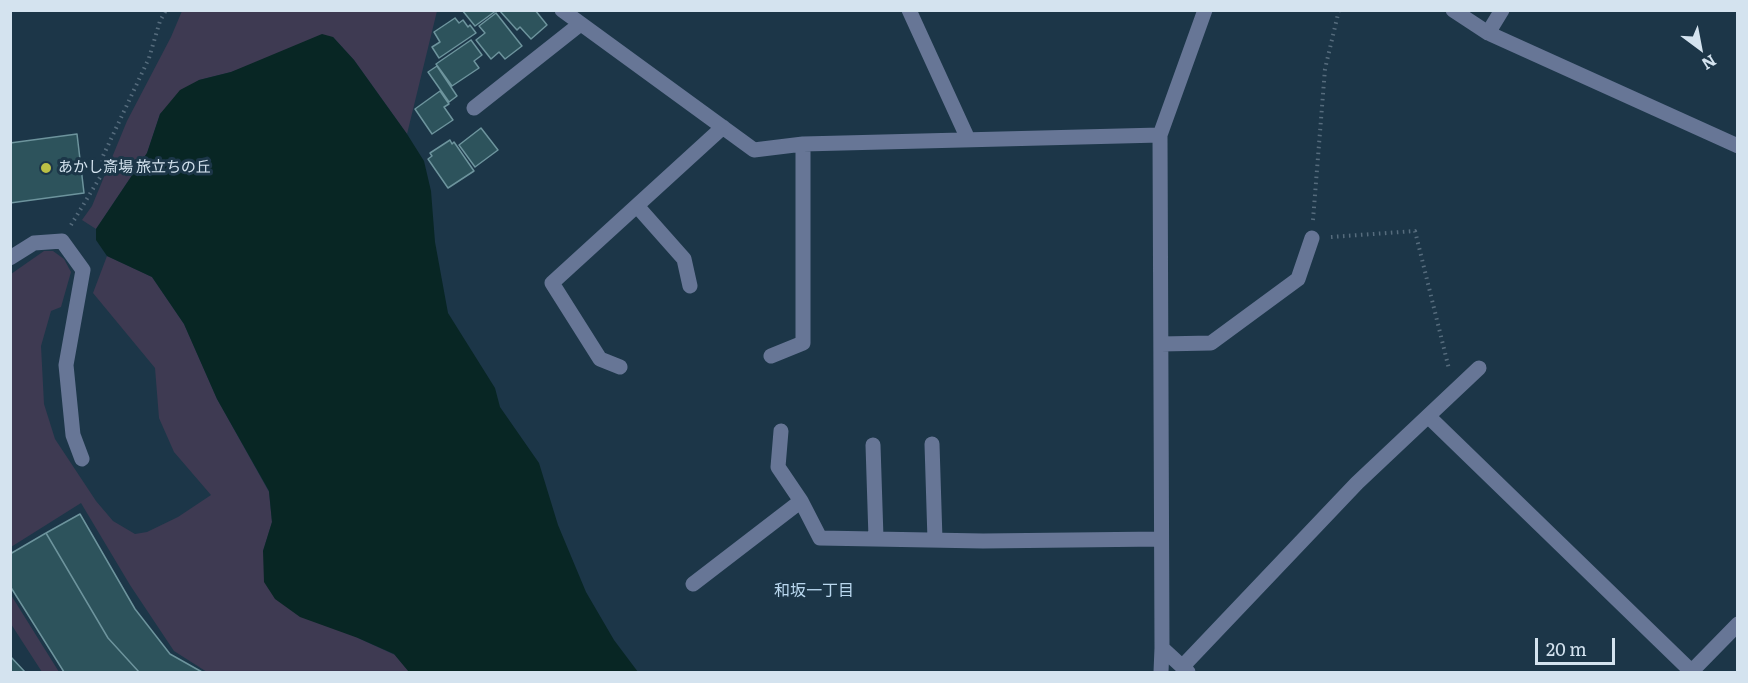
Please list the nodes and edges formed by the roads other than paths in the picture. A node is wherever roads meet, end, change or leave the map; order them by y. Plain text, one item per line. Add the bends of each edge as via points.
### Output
1 (562, 10) edge
2 (909, 10) edge
3 (1205, 10) edge
4 (1453, 10) edge
5 (1502, 10) edge
6 (579, 25) junction
7 (1488, 33) junction
8 (474, 108) dead end
9 (723, 127) junction
10 (1160, 135) junction
11 (969, 139) junction
12 (803, 144) junction
13 (1737, 146) edge
14 (637, 206) junction
15 (1312, 238) road end
16 (10, 258) edge
17 (690, 286) dead end
18 (1161, 344) junction
19 (771, 356) dead end
20 (620, 367) dead end
21 (1479, 368) dead end
22 (1429, 417) junction
23 (781, 431) dead end
24 (932, 444) dead end
25 (873, 445) dead end
26 (82, 459) dead end
27 (801, 501) junction
28 (876, 538) junction
29 (1161, 538) junction
30 (935, 540) junction
31 (693, 584) dead end
32 (1737, 624) edge
33 (1162, 648) junction
34 (1185, 670) edge
35 (1161, 672) edge
36 (1691, 672) edge

1 - 6 street
2 - 11 street
3 - 10 street
4 - 7 street
5 - 7 street
6 - 8 street
6 - 9 street
7 - 13 street
9 - 12 street via 754,150
9 - 14 street
10 - 11 street
10 - 18 street
11 - 12 street
12 - 19 street via 803,343
14 - 17 street via 684,260
14 - 20 street via 552,283 600,359
15 - 18 street via 1298,279 1211,343
16 - 26 street via 34,243 62,241 83,270 66,364 73,435
18 - 29 street
21 - 22 street
22 - 34 street via 1357,483
22 - 36 street
23 - 27 street via 778,467
24 - 30 street
25 - 28 street
27 - 28 street via 820,538
27 - 31 street
28 - 30 street
29 - 30 street
29 - 33 street
32 - 36 street
33 - 34 street
33 - 35 street

